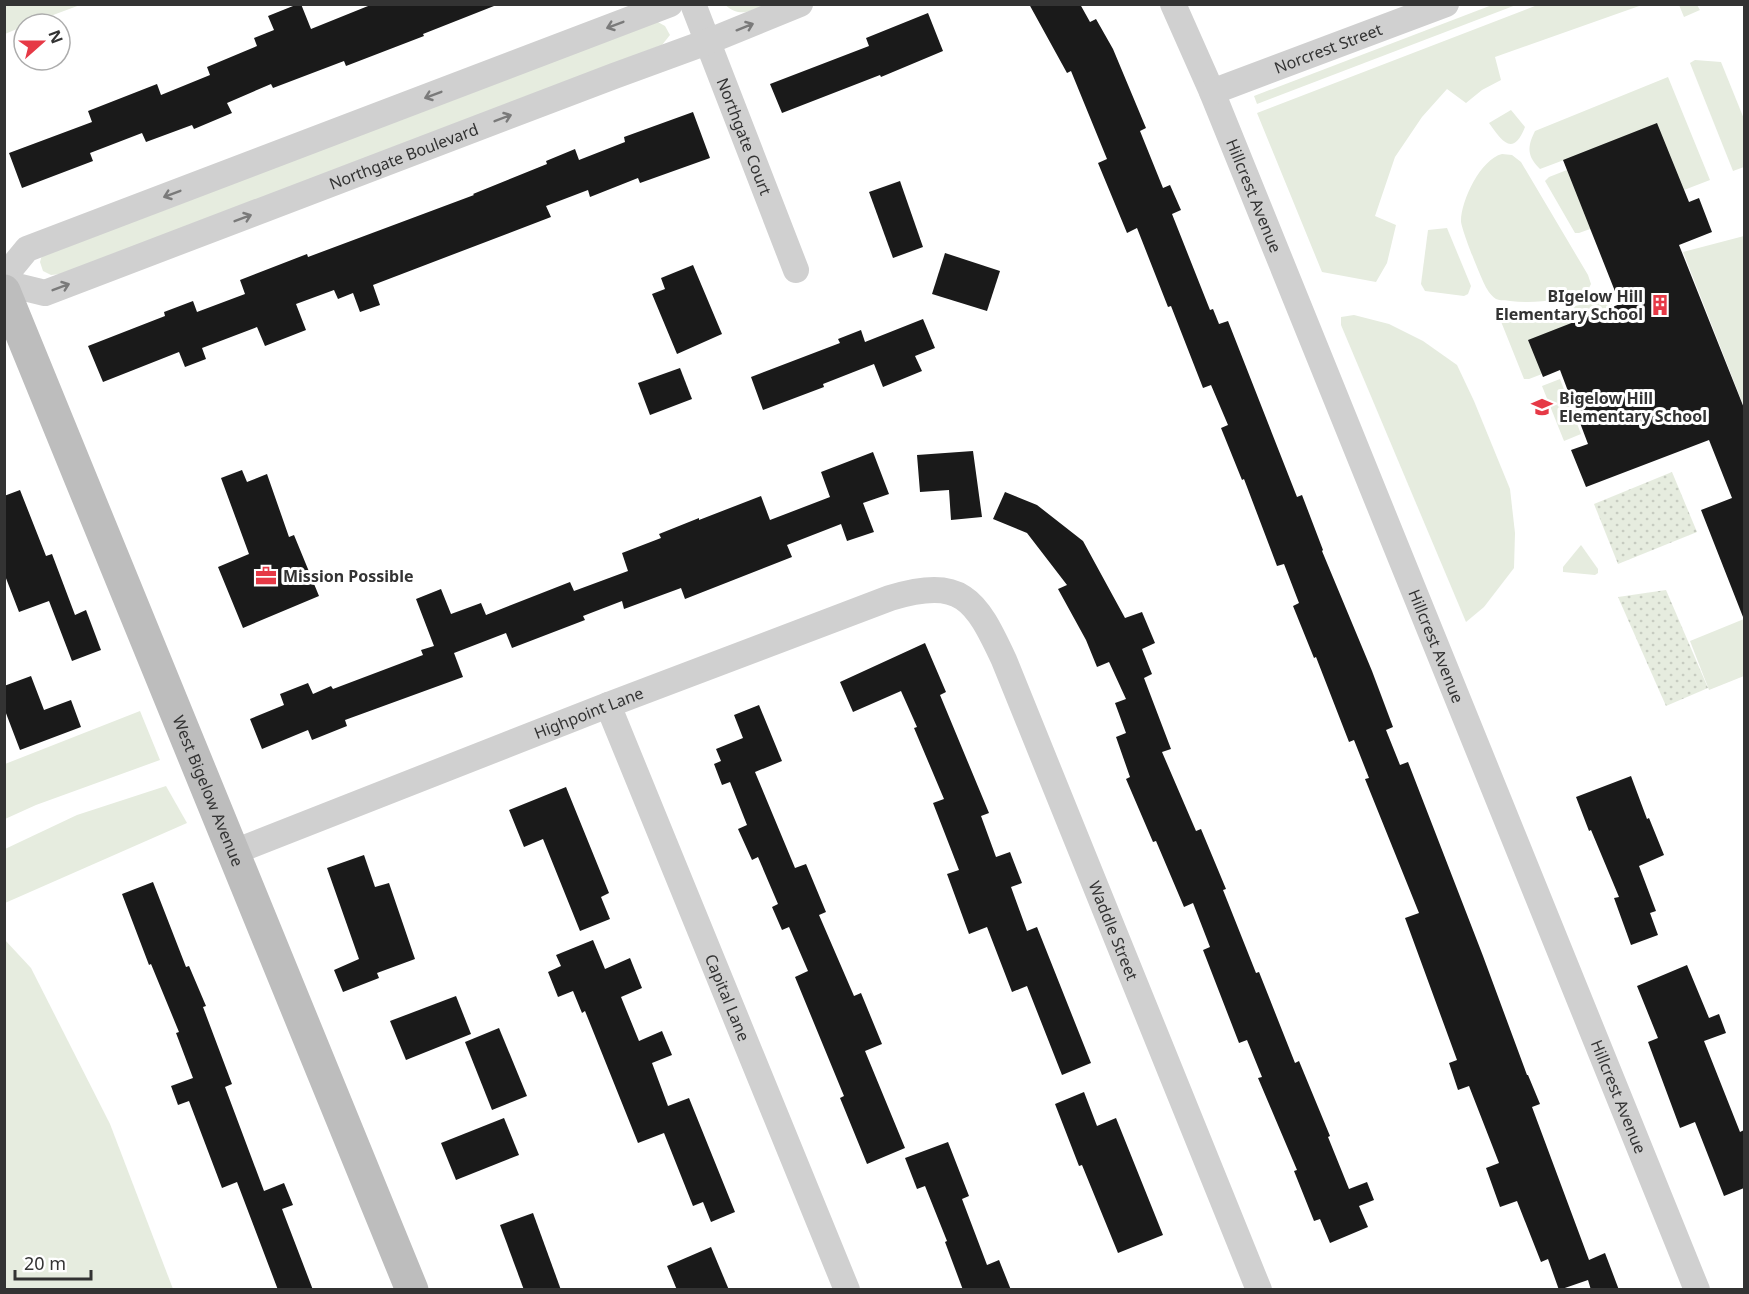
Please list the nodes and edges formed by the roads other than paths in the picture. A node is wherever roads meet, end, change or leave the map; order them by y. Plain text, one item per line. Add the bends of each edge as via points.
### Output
1 (670, 4) edge
2 (693, 4) edge
3 (800, 4) edge
4 (1173, 4) edge
5 (1446, 4) edge
6 (707, 42) junction
7 (1212, 92) junction
8 (796, 270) dead end
9 (4, 277) edge
10 (4, 283) edge
11 (4, 291) edge
12 (946, 590) joint
13 (608, 705) junction
14 (234, 852) junction
15 (412, 1290) edge
16 (847, 1290) edge
17 (1259, 1290) edge
18 (1697, 1290) edge

1 -> 9 street via 27,249
2 - 6 street, Northgate Court
6 -> 3 street, Northgate Boulevard
4 - 7 street, Hillcrest Avenue
5 - 7 street, Norcrest Street
6 - 8 street, Northgate Court
10 -> 6 street, Northgate Boulevard via 45,293
7 - 18 street, Hillcrest Avenue
11 - 14 main road, West Bigelow Avenue
12 - 13 street, Highpoint Lane via 927,589 890,598
12 - 17 street, Waddle Street via 964,597 978,610 1005,660
13 - 14 street, Highpoint Lane
13 - 16 street, Capital Lane
14 - 15 main road, West Bigelow Avenue

